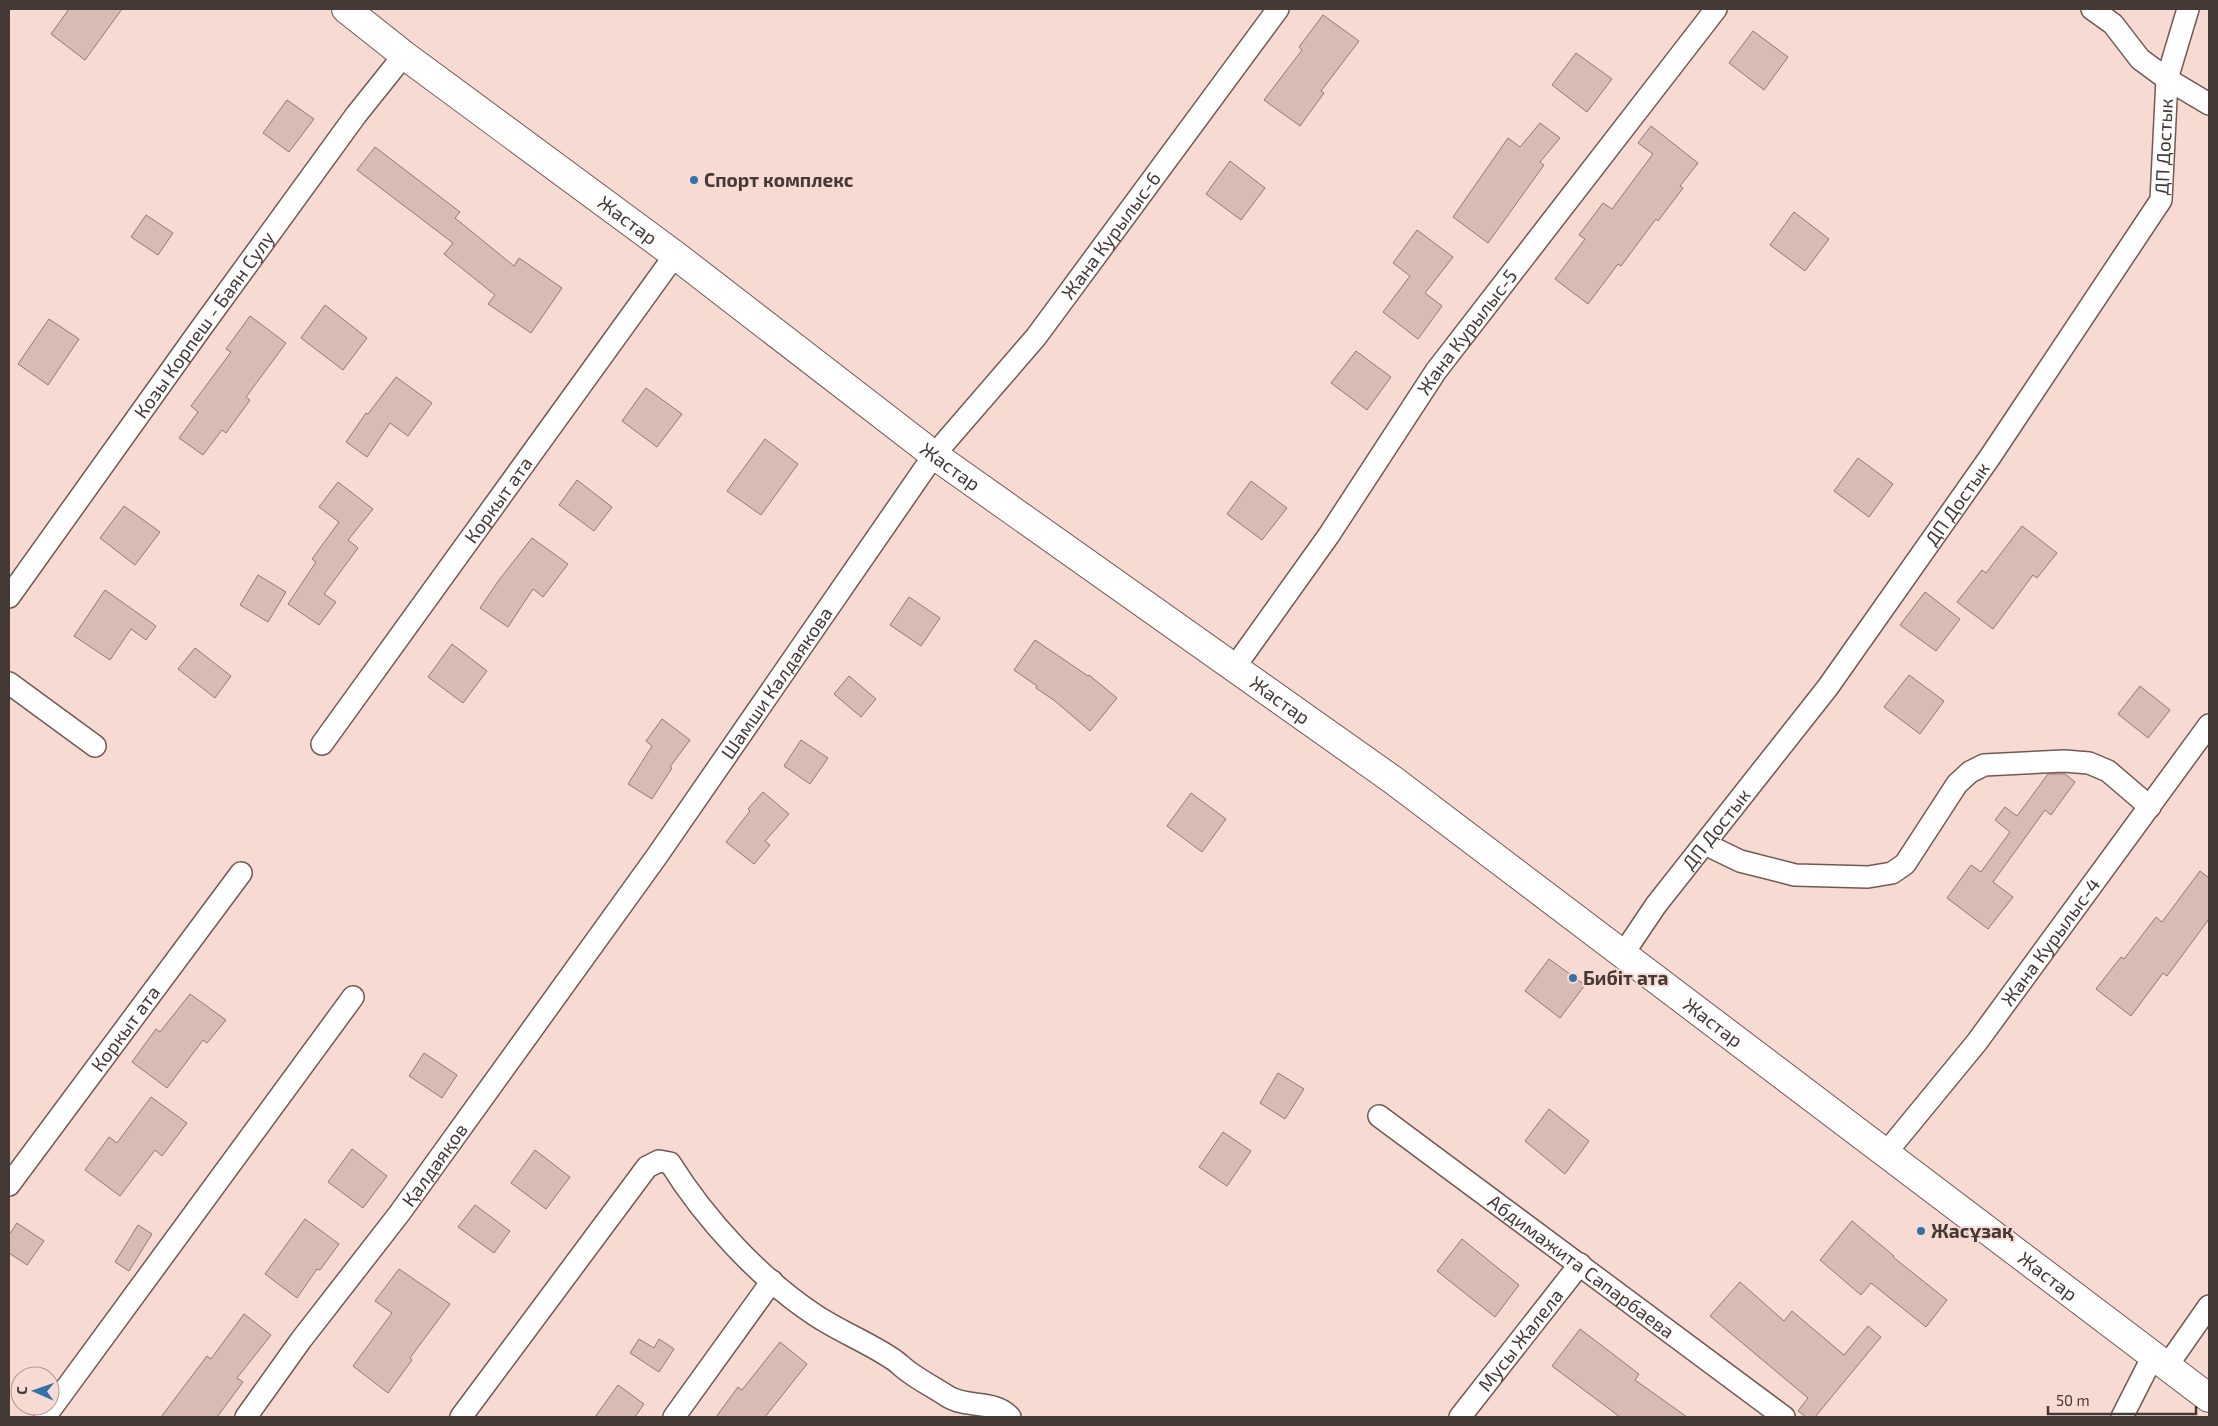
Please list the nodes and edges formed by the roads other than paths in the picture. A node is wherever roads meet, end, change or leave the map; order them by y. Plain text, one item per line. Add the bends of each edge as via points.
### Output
1 (348, 9) edge
2 (1278, 9) edge
3 (1716, 9) edge
4 (2092, 9) edge
5 (2188, 9) edge
6 (404, 55) junction
7 (2167, 79) junction
8 (2209, 104) edge
9 (675, 256) junction
10 (934, 455) junction
11 (9, 597) edge
12 (1234, 668) junction
13 (9, 683) edge
14 (2209, 725) edge
15 (322, 744) dead end
16 (95, 746) dead end
17 (2150, 807) junction
18 (1705, 844) junction
19 (241, 873) dead end
20 (619, 908) joint
21 (1623, 954) junction
22 (352, 997) dead end
23 (1379, 1116) dead end
24 (1885, 1154) junction
25 (9, 1184) edge
26 (1580, 1264) junction
27 (772, 1281) junction
28 (2209, 1306) edge
29 (2160, 1361) junction
30 (2209, 1398) edge
31 (45, 1417) edge
32 (246, 1417) edge
33 (461, 1417) edge
34 (674, 1417) edge
35 (1010, 1417) edge
36 (1460, 1417) edge
37 (1784, 1417) edge
38 (2122, 1417) edge

1 - 6 street, Жастар
2 - 10 street, Жана Курылыс-6 via 1036,337
3 - 12 street, Жана Курылыс-5 via 1436,371 1330,535
4 - 7 street via 2114,24 2140,59
5 - 7 street, ДП Достык
6 - 9 street, Жастар
6 - 11 street, Козы Корпеш - Баян Сулу via 356,115 216,307
7 - 8 street
7 - 18 street, ДП Достык via 2161,200 1990,457 1828,687
9 - 10 street, Жастар
9 - 15 street, Коркыт ата
10 - 12 street, Жастар
10 - 20 street, Шамши Калдаякова
12 - 21 street, Жастар via 1393,780
13 - 16 street
14 - 17 street, Жана Курылыс-4
17 - 18 street via 2108,771 2089,762 1984,765 1956,784 1905,864 1892,873 1868,878 1795,875 1740,861
17 - 24 street, Жана Курылыс-4 via 1977,1042
18 - 21 street, ДП Достык via 1650,913
19 - 25 street, Коркыт ата
20 - 32 street, Қалдаяқов via 399,1214
21 - 24 street, Жастар
22 - 31 street
23 - 26 street, Абдимажита Сапарбаева
24 - 29 street, Жастар
26 - 36 street, Мусы Жалела
26 - 37 street, Абдимажита Сапарбаева
27 - 33 street via 737,1248 684,1185 670,1163 659,1161 647,1167
27 - 34 street
27 - 35 street via 815,1315 892,1358 956,1402 993,1406
28 - 29 street
29 - 30 street, Жастар
29 - 38 street

